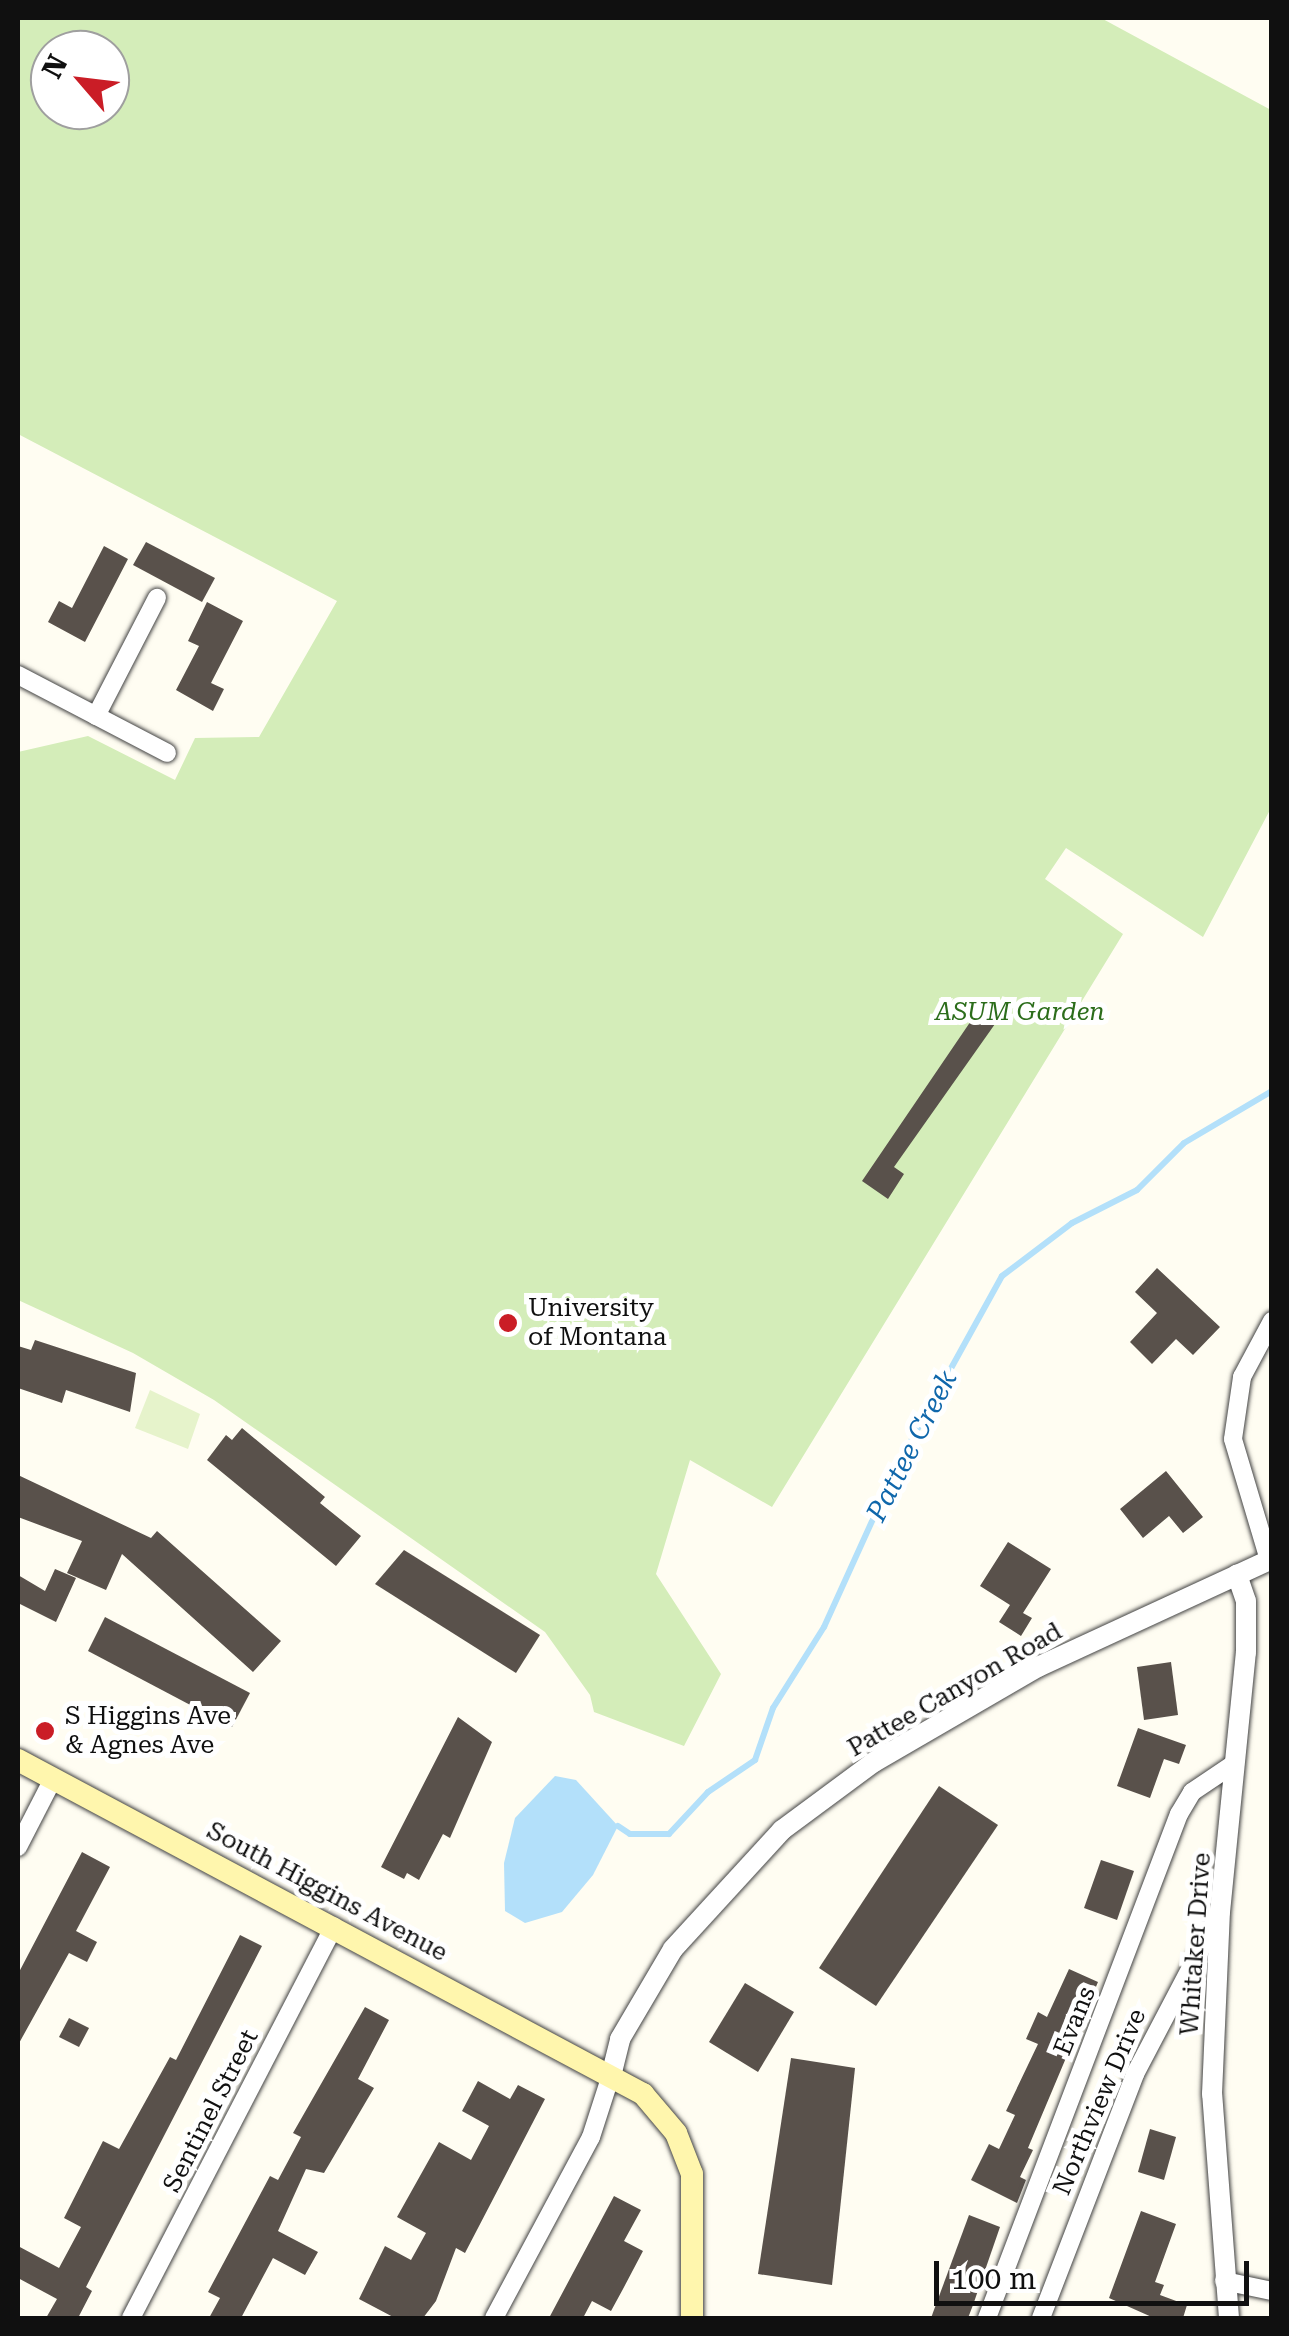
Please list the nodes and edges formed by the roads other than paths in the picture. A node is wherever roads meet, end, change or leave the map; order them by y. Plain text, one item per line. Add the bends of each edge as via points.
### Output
1 (156, 598) dead end
2 (18, 676) edge
3 (96, 716) junction
4 (167, 753) dead end
5 (1272, 1321) edge
6 (1270, 1559) edge
7 (1237, 1574) junction
8 (18, 1760) edge
9 (1235, 1763) junction
10 (53, 1779) junction
11 (18, 1847) edge
12 (1220, 1912) junction
13 (334, 1926) junction
14 (612, 2072) junction
15 (1224, 2281) junction
16 (1272, 2291) edge
17 (131, 2318) edge
18 (494, 2318) edge
19 (692, 2318) edge
20 (987, 2318) edge
21 (1042, 2318) edge
22 (1228, 2318) edge

1 - 3 street
2 - 3 street
3 - 4 street
5 - 6 street via 1242,1377 1233,1439
6 - 7 street, Pattee Canyon Road
7 - 9 street, Whitaker Drive via 1247,1620
7 - 14 street, Pattee Canyon Road via 1038,1668 874,1762 782,1830 673,1949 620,2040
8 - 10 main road, South Higgins Avenue
9 - 12 street, Whitaker Drive
9 - 20 street, Evans via 1192,1792 1179,1814
10 - 11 street
10 - 13 main road, South Higgins Avenue
12 - 15 street, Whitaker Drive via 1212,2094
12 - 21 street, Northview Drive via 1135,2074
13 - 14 main road, South Higgins Avenue
13 - 17 street, Sentinel Street
14 - 18 street via 596,2127
14 - 19 main road, South Higgins Avenue via 664,2116 692,2174
15 - 16 street
15 - 22 street, Whitaker Drive

